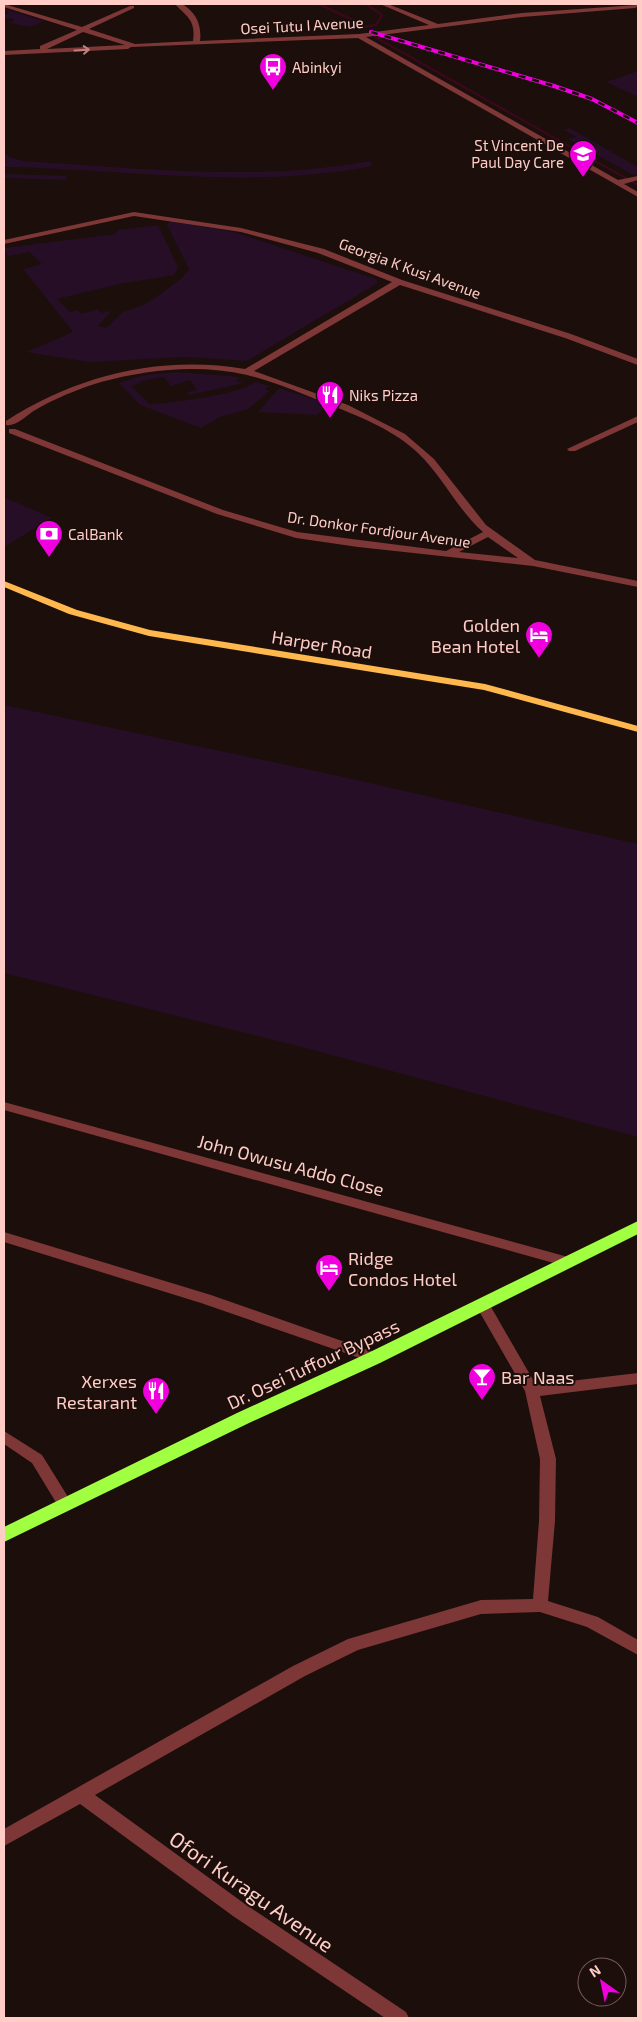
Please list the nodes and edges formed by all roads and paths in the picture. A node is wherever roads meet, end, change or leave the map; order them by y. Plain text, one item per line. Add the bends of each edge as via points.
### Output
1 (178, 4) edge
2 (383, 4) edge
3 (622, 4) edge
4 (6, 5) edge
5 (634, 5) edge
6 (132, 7) dead end
7 (606, 8) junction
8 (437, 26) junction
9 (81, 29) junction
10 (359, 36) junction
11 (196, 44) junction
12 (135, 46) junction
13 (34, 52) junction
14 (4, 53) edge
15 (638, 178) edge
16 (620, 182) junction
17 (638, 195) edge
18 (4, 242) edge
19 (399, 282) junction
20 (638, 362) edge
21 (246, 372) junction
22 (638, 419) edge
23 (7, 428) edge
24 (572, 450) dead end
25 (489, 533) junction
26 (447, 554) junction
27 (533, 563) junction
28 (4, 584) edge
29 (638, 584) edge
30 (638, 729) edge
31 (4, 1106) edge
32 (638, 1227) edge
33 (4, 1237) edge
34 (568, 1262) junction
35 (482, 1304) junction
36 (374, 1358) junction
37 (638, 1378) edge
38 (532, 1391) junction
39 (4, 1437) edge
40 (65, 1505) junction
41 (4, 1535) edge
42 (540, 1605) junction
43 (638, 1648) edge
44 (82, 1795) junction
45 (4, 1838) edge
46 (400, 2018) edge

1 - 11 street via 196,23 199,32
2 - 8 street
3 - 7 street, Osei Tutu I Avenue
4 - 9 street, Osei Tutu I Avenue
5 - 7 street, Osei Tutu I Avenue
6 - 9 street
7 - 8 street, Osei Tutu I Avenue
8 - 10 street, Osei Tutu I Avenue
9 - 12 street, Osei Tutu I Avenue
9 - 13 street
10 - 11 street, Osei Tutu I Avenue
10 - 16 street
11 - 12 street, Osei Tutu I Avenue
13 -> 12 street
13 - 14 street
15 - 16 street
16 - 17 street
18 - 19 street, Georgia K Kusi Avenue via 134,214 286,240 350,261
19 - 20 street, Georgia K Kusi Avenue
19 - 21 street
21 - 23 street via 173,366 125,372 48,401
21 - 25 street via 354,411 413,444
22 - 24 street
23 - 26 street, Dr. Donkor Fordjour Avenue via 220,512 272,529 358,544
25 - 26 street
25 - 27 street
26 - 27 street, Dr. Donkor Fordjour Avenue
27 - 29 street, Dr. Donkor Fordjour Avenue
28 - 30 main road, Harper Road via 73,612 149,633 478,686
31 - 34 street, John Owusu Addo Close
32 - 34 highway, Dr. Osei Tuffour Bypass
33 - 36 street via 206,1299
34 - 35 highway, Dr. Osei Tuffour Bypass
35 - 36 highway, Dr. Osei Tuffour Bypass
35 - 38 street
36 - 40 highway, Dr. Osei Tuffour Bypass
37 - 38 street
38 - 42 street via 548,1459
39 - 40 street via 37,1460
40 - 41 highway, Dr. Osei Tuffour Bypass
42 - 43 street via 592,1622
42 - 44 street via 481,1607 354,1644 299,1671
44 - 45 street
44 - 46 street, Ofori Kuragu Avenue via 142,1842 272,1934

